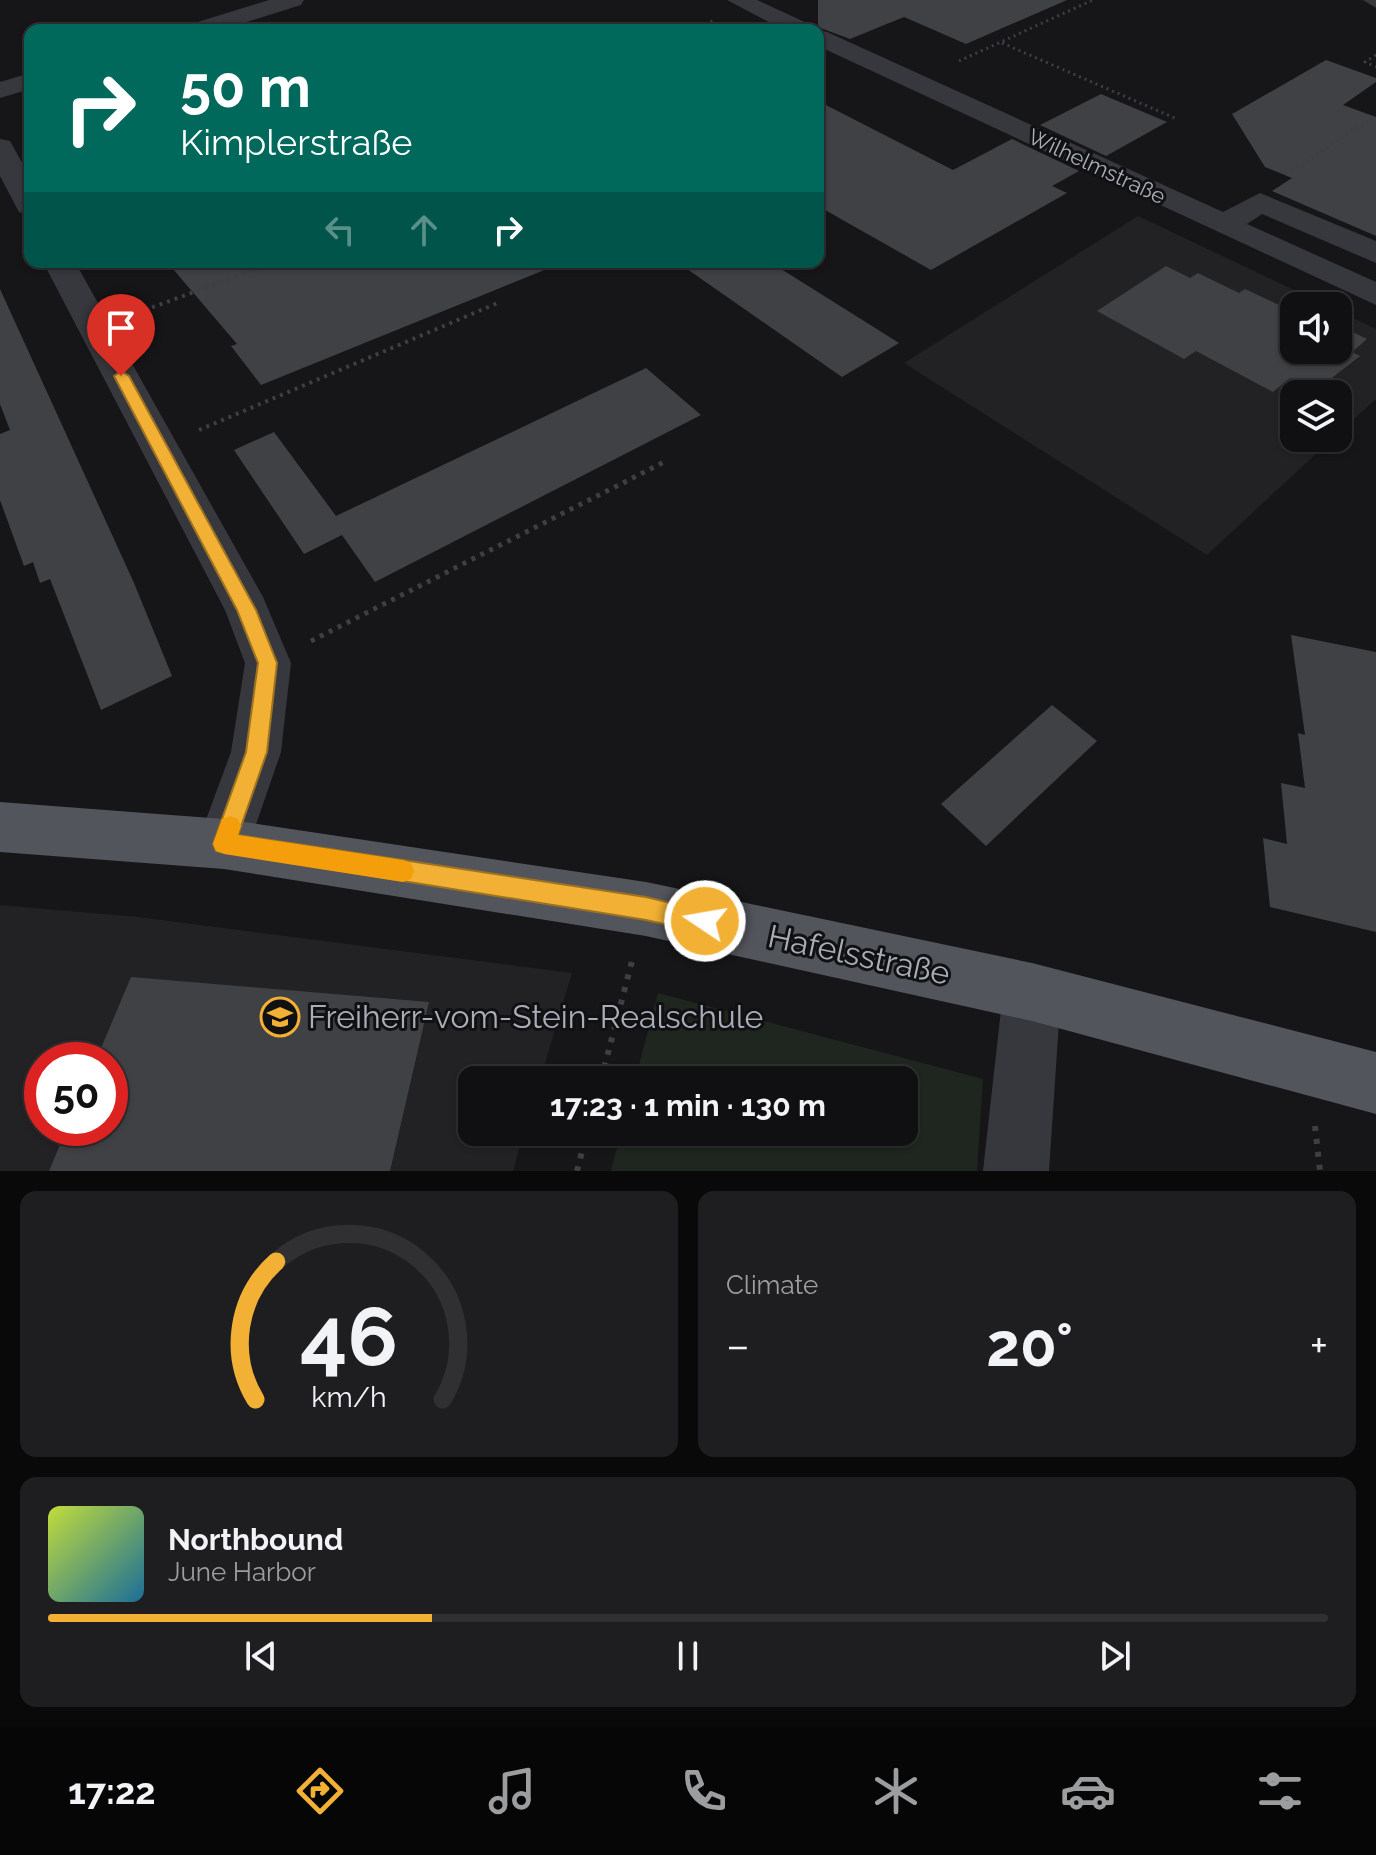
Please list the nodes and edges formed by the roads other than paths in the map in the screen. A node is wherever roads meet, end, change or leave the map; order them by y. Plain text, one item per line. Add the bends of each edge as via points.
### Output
1 (293, 0) edge
2 (738, 0) edge
3 (215, 24) edge
4 (790, 24) edge
5 (824, 40) edge
6 (24, 83) edge
7 (0, 90) edge
8 (3, 161) edge
9 (24, 196) edge
10 (1219, 223) junction
11 (1376, 253) edge
12 (62, 268) edge
13 (1376, 295) edge
14 (0, 827) edge
15 (224, 844) junction
16 (1032, 992) junction
17 (1376, 1083) edge
18 (1016, 1171) edge

1 - 3 street
2 - 4 street
5 - 10 street, Wilhelmstraße
6 - 7 street
8 - 9 street
10 - 11 street via 1260,202
10 - 13 street, Wilhelmstraße
12 - 15 street via 247,610 268,663 256,752
14 - 15 main road, Hafelsstraße
15 - 16 main road, Hafelsstraße via 646,909
16 - 17 main road, Hafelsstraße
16 - 18 street

